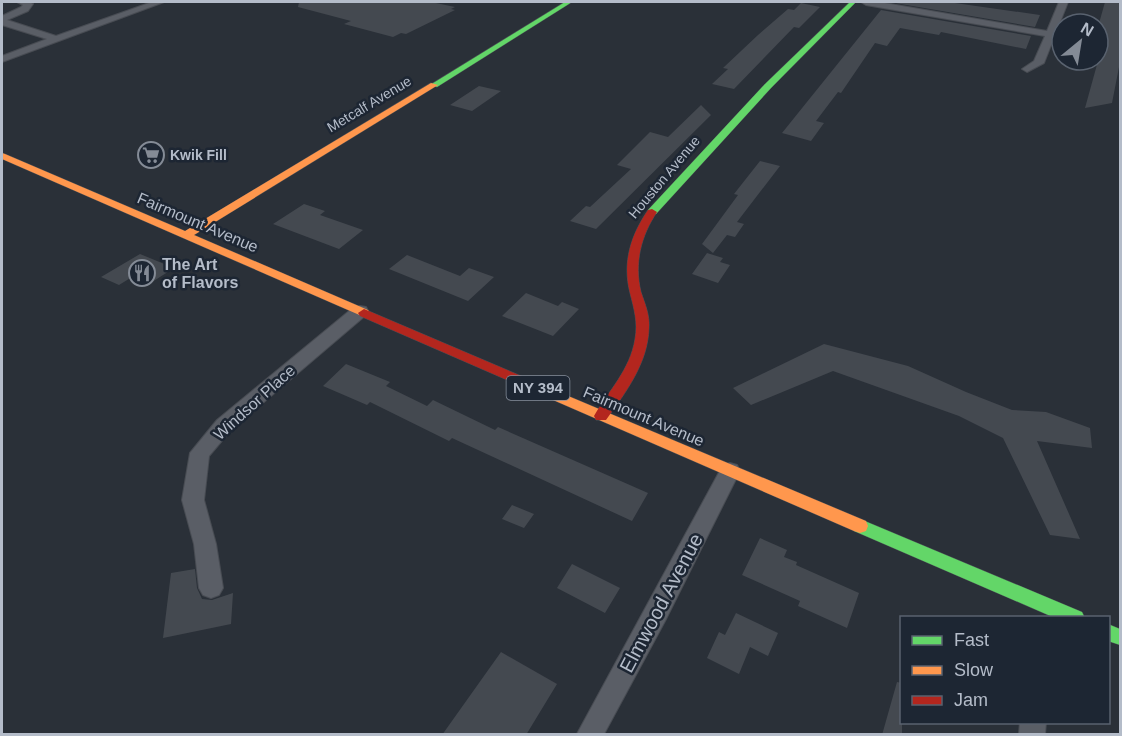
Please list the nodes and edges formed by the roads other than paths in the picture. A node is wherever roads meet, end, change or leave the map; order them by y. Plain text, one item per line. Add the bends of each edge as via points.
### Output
1 (21, 2) edge
2 (159, 2) edge
3 (569, 2) edge
4 (853, 2) edge
5 (866, 2) edge
6 (1064, 2) edge
7 (2, 21) edge
8 (1049, 34) junction
9 (57, 39) junction
10 (2, 59) edge
11 (1027, 69) dead end
12 (2, 156) edge
13 (187, 235) junction
14 (360, 311) junction
15 (601, 416) junction
16 (730, 471) junction
17 (211, 588) dead end
18 (1047, 611) edge
19 (1068, 616) edge
20 (590, 735) edge

1 - 7 street via 28,4 25,9
2 - 9 street
3 - 13 street, Metcalf Avenue
4 - 15 street, Houston Avenue via 729,127 639,231 632,266 643,314 642,345 623,386
5 - 8 street
6 - 8 street
7 - 9 street
8 - 11 street via 1039,63
9 - 10 street
12 - 13 street, Fairmount Avenue / NY 394
13 - 14 street, Fairmount Avenue / NY 394
14 - 15 street, Fairmount Avenue / NY 394
14 - 17 street, Windsor Place via 224,425 200,453 193,500
15 - 16 street, Fairmount Avenue / NY 394
16 - 18 street, Fairmount Avenue / NY 394
16 - 20 street, Elmwood Avenue
18 - 19 street, Fairmount Avenue / NY 394

